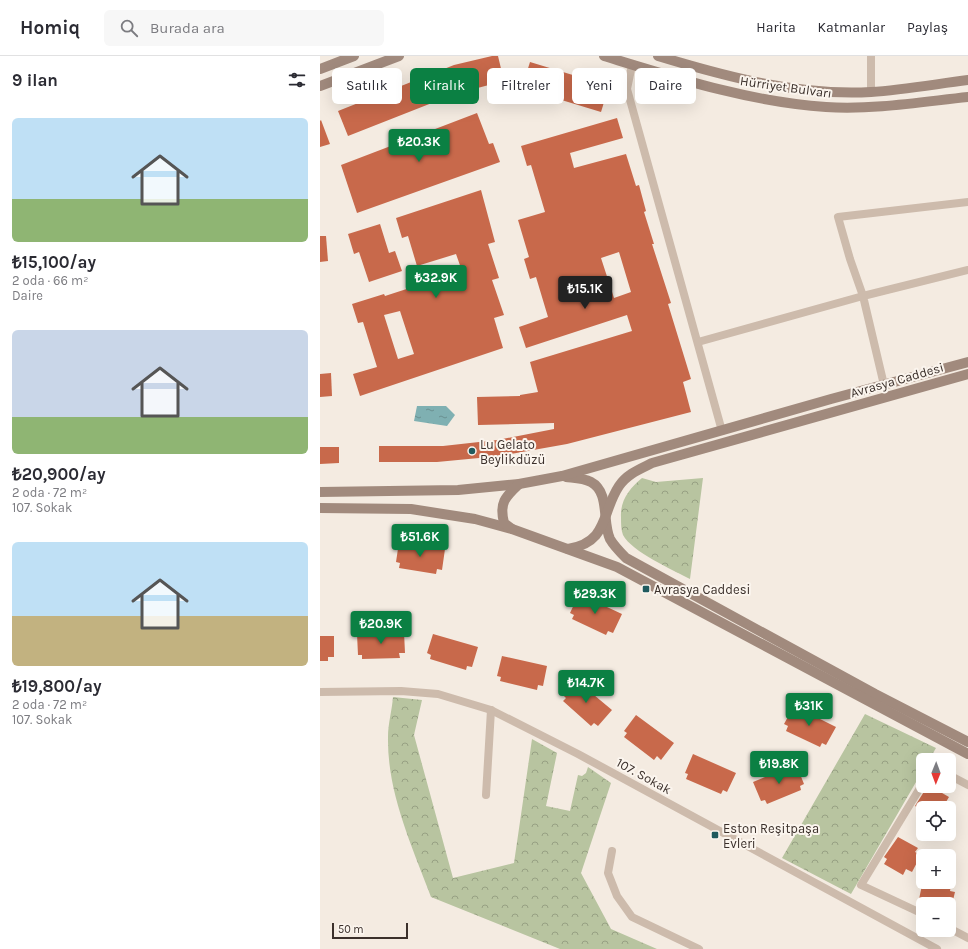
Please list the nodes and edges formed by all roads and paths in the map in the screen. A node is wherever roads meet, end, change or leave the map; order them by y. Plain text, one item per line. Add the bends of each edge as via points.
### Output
1 (354, 56) edge
2 (399, 56) edge
3 (604, 56) edge
4 (658, 56) edge
5 (871, 56) edge
6 (632, 64) junction
7 (320, 69) edge
8 (968, 80) edge
9 (320, 86) edge
10 (871, 92) junction
11 (968, 97) edge
12 (968, 202) edge
13 (968, 270) edge
14 (863, 296) junction
15 (698, 342) junction
16 (968, 362) edge
17 (968, 374) edge
18 (884, 385) junction
19 (722, 431) junction
20 (562, 476) junction
21 (520, 484) junction
22 (320, 492) edge
23 (320, 508) edge
24 (605, 518) junction
25 (512, 529) junction
26 (568, 549) junction
27 (320, 692) edge
28 (491, 710) junction
29 (968, 742) edge
30 (968, 754) edge
31 (956, 779) edge
32 (968, 785) edge
33 (917, 793) edge
34 (486, 796) dead end
35 (612, 851) dead end
36 (916, 911) edge
37 (956, 932) edge
38 (968, 938) edge
39 (699, 949) edge
40 (937, 949) edge

1 - 7 street
2 - 9 street
3 - 6 street, Hürriyet Bulvarı
4 - 10 street, Hürriyet Bulvarı via 739,80 815,90
5 - 10 street
6 - 11 street, Hürriyet Bulvarı via 739,94 825,107 870,106
6 - 15 street via 627,89
8 - 10 street, Hürriyet Bulvarı
12 - 14 street via 838,217
13 - 14 street
14 - 15 street
14 - 18 street
15 - 19 street
16 - 18 street
17 - 24 street, Avrasya Caddesi via 652,463 631,474 619,486
18 - 19 street
19 - 20 street
20 - 21 street
20 - 24 street via 592,482 603,496
21 - 22 street via 458,490
21 - 25 street via 506,496 503,504 504,523
23 - 25 street via 411,509 475,518
24 - 26 street via 597,534 589,542
24 - 29 street via 610,538 616,549 626,558
25 - 26 street
26 - 30 street via 617,567
27 - 28 street, 107. Sokak via 401,690 438,694
28 - 34 street
28 - 40 street, 107. Sokak via 578,754
31 - 32 street
33 - 36 street via 861,885
35 - 39 street via 608,873 617,896 632,917
37 - 38 street

